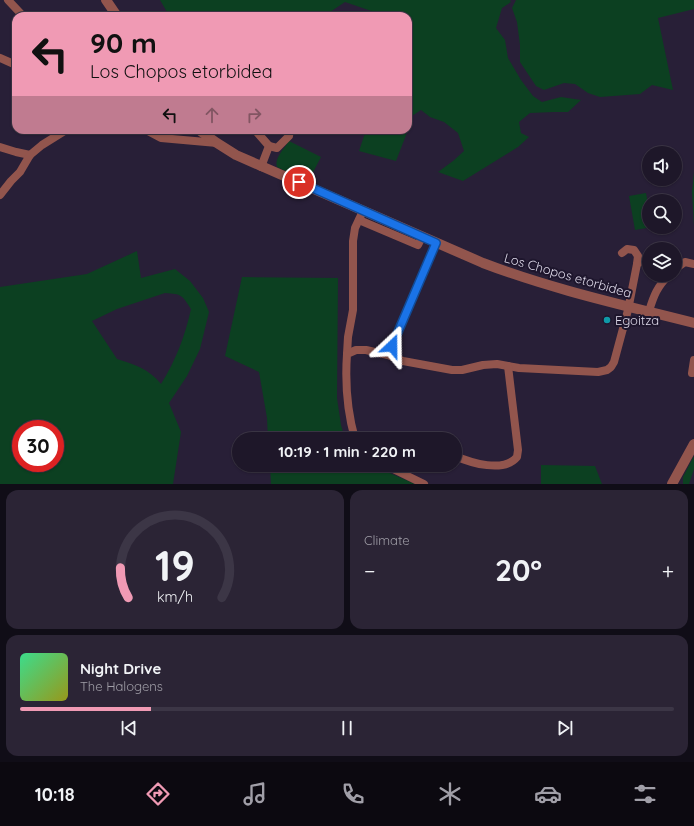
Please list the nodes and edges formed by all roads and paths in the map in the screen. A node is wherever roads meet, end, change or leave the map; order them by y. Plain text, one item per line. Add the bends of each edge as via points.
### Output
1 (8, 0) edge
2 (106, 0) edge
3 (19, 12) edge
4 (114, 12) edge
5 (0, 58) edge
6 (12, 63) edge
7 (60, 134) edge
8 (154, 134) edge
9 (205, 134) edge
10 (258, 134) edge
11 (289, 134) edge
12 (217, 143) junction
13 (269, 146) junction
14 (0, 147) edge
15 (30, 155) junction
16 (261, 166) junction
17 (0, 195) edge
18 (361, 216) junction
19 (436, 243) junction
20 (622, 253) dead end
21 (642, 261) edge
22 (637, 264) junction
23 (682, 264) edge
24 (694, 264) edge
25 (662, 282) edge
26 (628, 306) junction
27 (648, 311) junction
28 (694, 323) edge
29 (347, 354) junction
30 (388, 355) junction
31 (694, 360) edge
32 (508, 366) junction
33 (692, 373) dead end
34 (353, 432) edge
35 (694, 444) edge
36 (462, 458) edge
37 (399, 472) edge
38 (424, 484) edge
39 (672, 484) edge

1 - 3 street
2 - 4 street
5 - 6 street
7 - 15 street
8 - 12 street via 161,138
9 - 12 street, Los Chopos etorbidea
10 - 13 street
11 - 13 street via 277,148
12 - 16 street, Los Chopos etorbidea
13 - 16 street
14 - 15 street
15 - 17 street via 20,172
16 - 18 street, Los Chopos etorbidea
18 - 19 street, Los Chopos etorbidea
18 - 29 street via 355,228 353,241 353,310
19 - 26 street, Los Chopos etorbidea via 515,275
19 - 30 street
20 - 22 street via 627,249 634,250 638,256
21 - 22 street
22 - 26 street
23 - 24 street
25 - 27 street
26 - 27 street, Los Chopos etorbidea
26 - 32 street via 618,350 611,367 607,370
27 - 28 street, Los Chopos etorbidea
29 - 30 street via 356,350 366,350
29 - 34 street via 347,406
30 - 32 street via 403,361 452,370 482,364
31 - 33 street
32 - 36 street via 517,457 509,463 487,465
35 - 39 street
37 - 38 street

